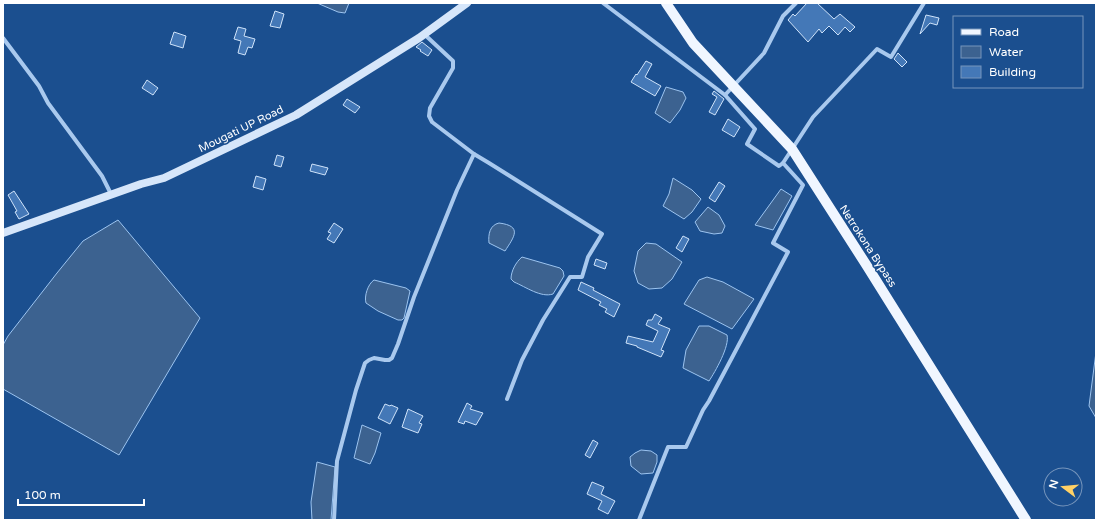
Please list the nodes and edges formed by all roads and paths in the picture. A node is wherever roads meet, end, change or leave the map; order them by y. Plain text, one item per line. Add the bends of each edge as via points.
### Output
1 (467, 3) edge
2 (604, 3) edge
3 (666, 3) edge
4 (796, 3) edge
5 (924, 3) edge
6 (424, 34) junction
7 (3, 38) edge
8 (733, 86) junction
9 (725, 95) junction
10 (792, 150) junction
11 (474, 154) junction
12 (783, 163) junction
13 (111, 195) junction
14 (3, 233) edge
15 (507, 399) dead end
16 (334, 520) edge
17 (639, 520) edge
18 (1026, 520) edge

1 - 6 street, Mougati UP Road
2 - 9 street
3 - 8 main road, Netrokona Bypass via 693,43
4 - 8 street via 784,16 764,53
5 - 10 street via 891,57 876,49 813,117
6 - 11 street via 453,61 453,68 428,116 432,122
6 - 13 street, Mougati UP Road via 296,115 164,178
7 - 13 street via 102,176
8 - 9 street
8 - 10 main road, Netrokona Bypass
9 - 12 street via 755,129 748,144 779,166
10 - 12 street
10 - 18 main road, Netrokona Bypass
11 - 15 street via 602,234 588,257 582,277 570,277 543,320 522,360
11 - 16 street via 456,190 392,358 374,358 366,363 337,461
12 - 17 street via 803,185 773,243 788,252 702,410 686,447 668,446
13 - 14 street, Mougati UP Road

